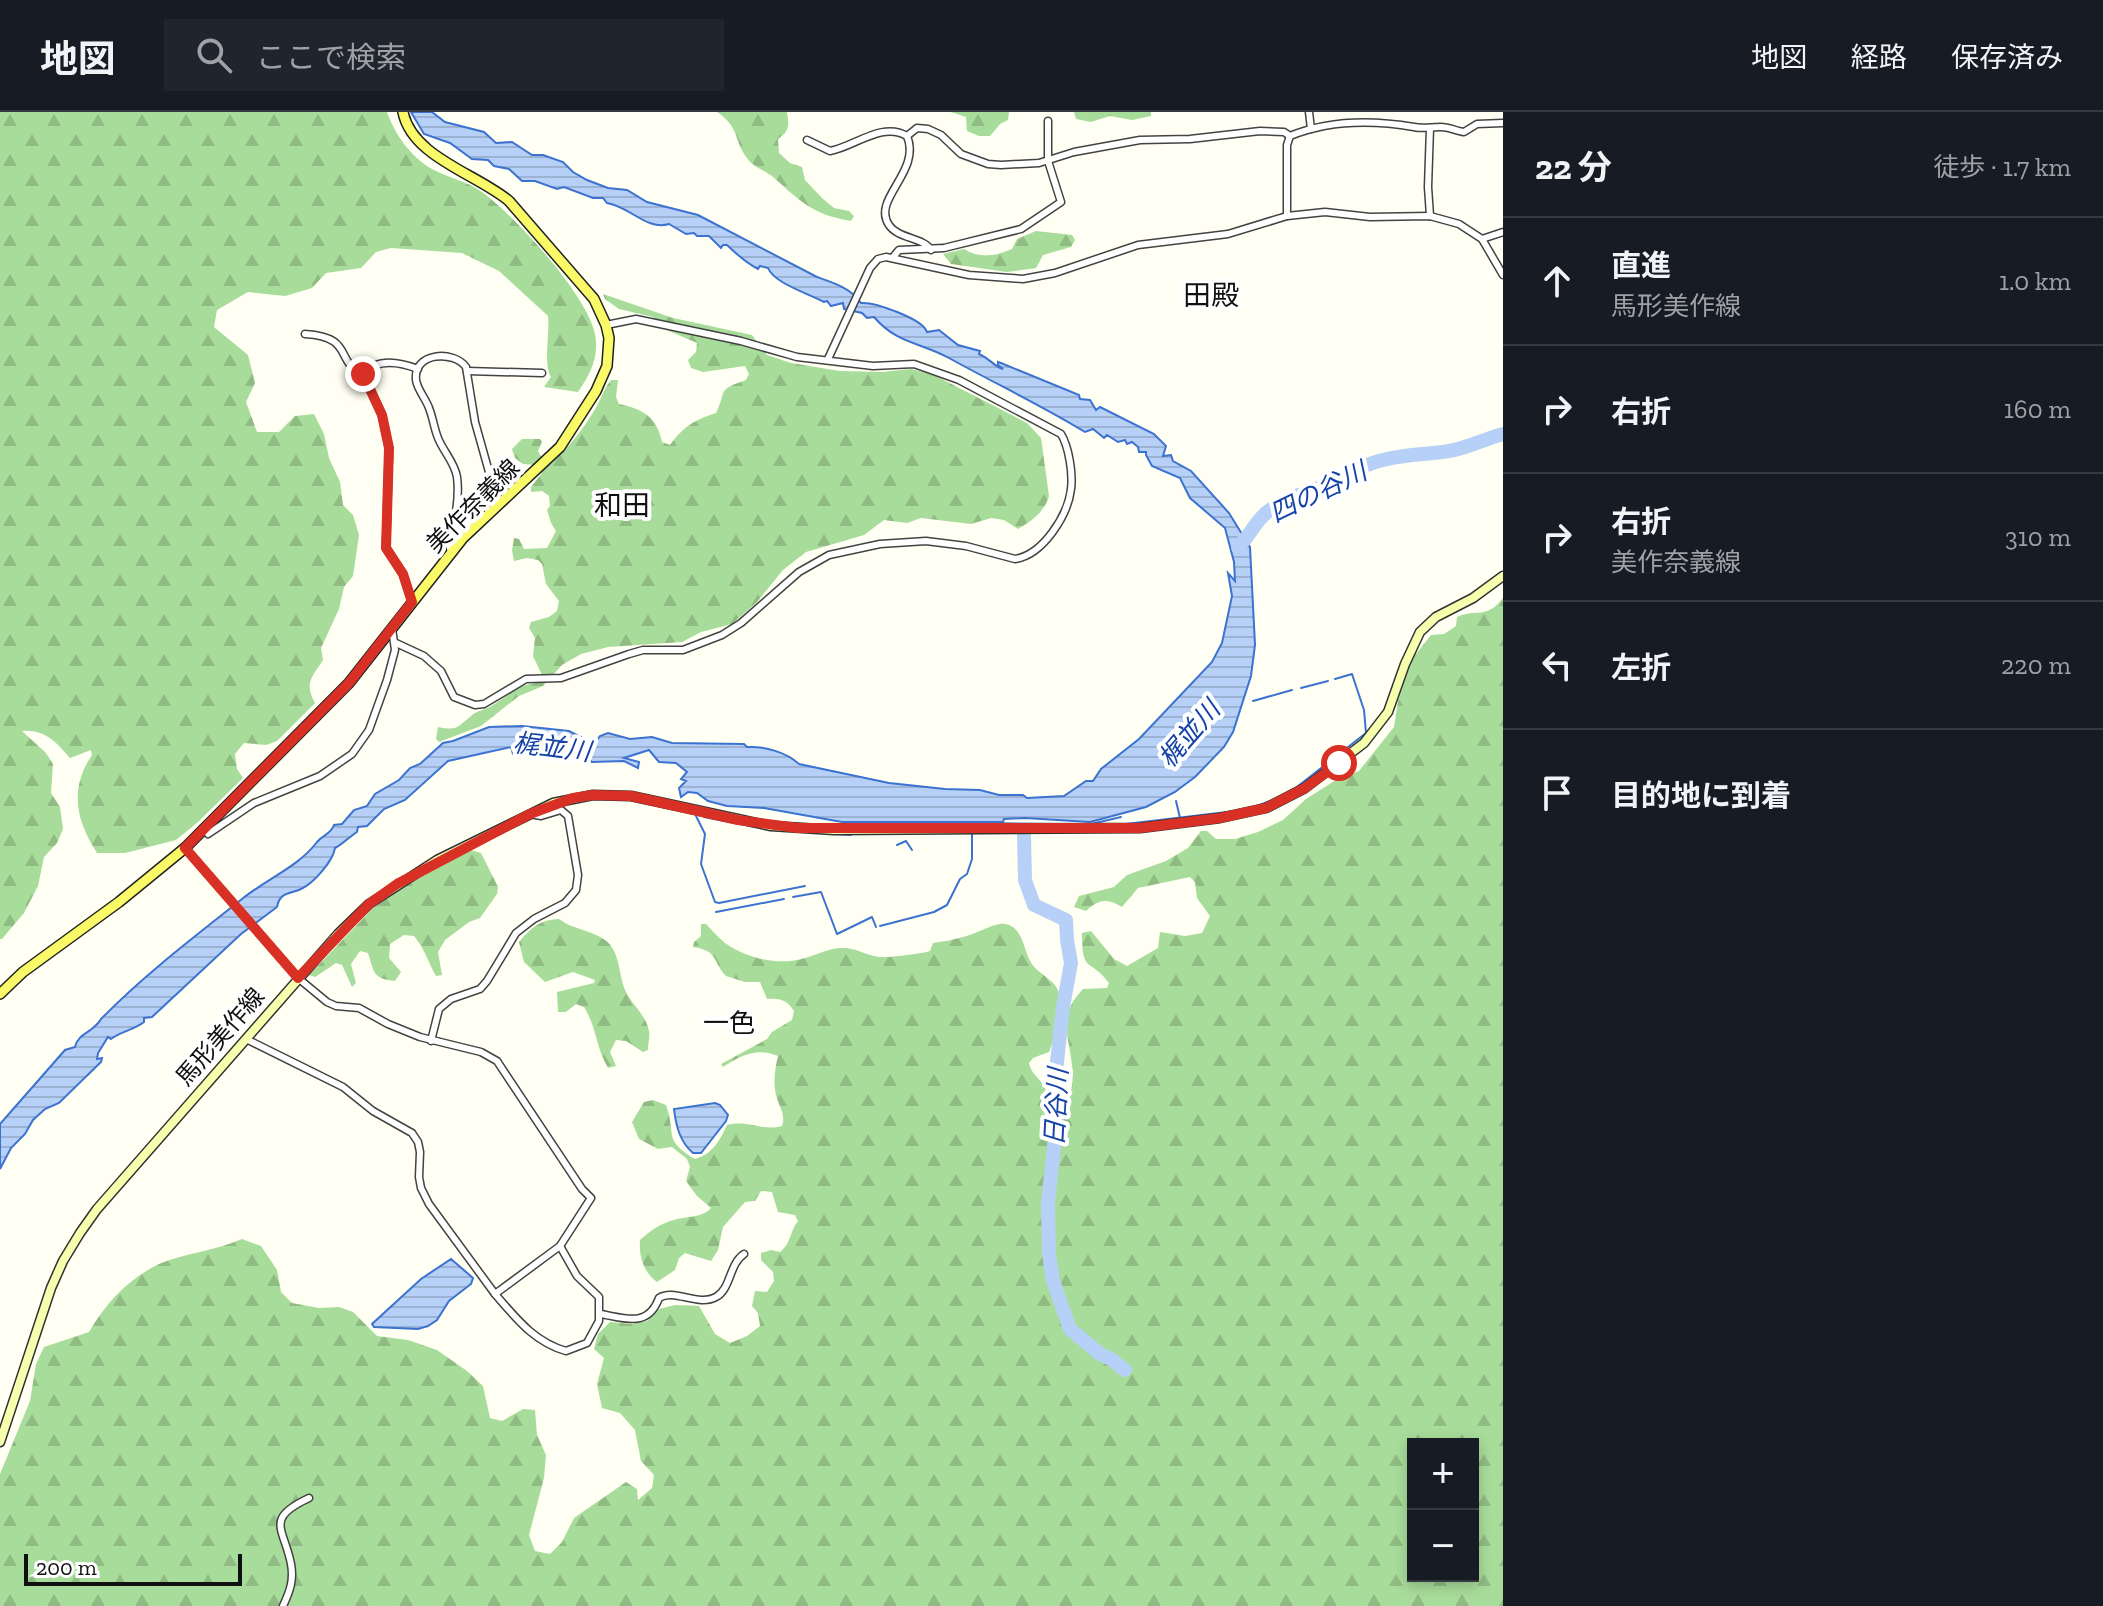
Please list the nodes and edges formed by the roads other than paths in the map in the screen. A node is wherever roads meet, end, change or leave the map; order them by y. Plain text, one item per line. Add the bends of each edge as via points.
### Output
1 (403, 112) edge
2 (1309, 112) edge
3 (1048, 121) dead end
4 (1503, 123) edge
5 (1430, 128) junction
6 (1311, 129) junction
7 (907, 136) junction
8 (1290, 136) junction
9 (807, 140) dead end
10 (1048, 161) junction
11 (1287, 216) junction
12 (1430, 216) junction
13 (1503, 232) edge
14 (1482, 239) junction
15 (931, 250) junction
16 (894, 256) junction
17 (1503, 275) edge
18 (606, 325) junction
19 (305, 334) dead end
20 (828, 359) junction
21 (418, 369) junction
22 (467, 371) junction
23 (542, 373) dead end
24 (363, 374) junction
25 (498, 504) junction
26 (454, 521) junction
27 (474, 526) junction
28 (451, 552) junction
29 (1503, 576) edge
30 (412, 602) junction
31 (392, 628) junction
32 (396, 643) junction
33 (530, 814) junction
34 (204, 829) junction
35 (185, 848) junction
36 (298, 978) junction
37 (0, 994) edge
38 (246, 1039) junction
39 (431, 1041) junction
40 (560, 1246) junction
41 (744, 1254) dead end
42 (495, 1294) junction
43 (600, 1314) junction
44 (0, 1442) edge
45 (309, 1498) dead end
46 (283, 1606) edge

1 - 18 main road, 美作奈義線 via 415,138 430,152 509,201 586,288
2 - 6 street
3 - 10 street
4 - 5 street via 1477,124 1464,132
5 - 6 street via 1358,122
5 - 12 street
6 - 8 street
7 - 9 street via 880,133 830,151
7 - 10 street via 917,128 928,129 961,154 988,164
7 - 15 street via 906,169 886,201 886,218 891,228
8 - 10 street via 1260,131 1140,140
8 - 11 street
10 - 15 street via 1062,200 1048,214 1021,229
11 - 12 street
11 - 16 street via 1228,234 1138,245 1023,279 969,275
12 - 14 street via 1459,224
13 - 14 street
14 - 17 street
15 - 16 street via 899,250
16 - 20 street via 874,262
18 - 20 street via 636,319 797,357
18 - 25 main road, 美作奈義線 via 609,356 596,391 560,447
19 - 24 street via 330,338
20 - 32 street via 926,367 1061,434 1071,492 1053,530 1029,555 1015,559 926,541 829,555 799,572 722,635 683,650 643,650 561,678 526,679 484,704 454,697 441,671
21 - 22 street via 424,360 445,356 458,359
21 - 24 street via 384,363
21 - 26 street via 418,385 456,473
22 - 23 street
22 - 25 street
24 - 30 street via 382,415 389,448 386,548 403,574
25 - 27 main road, 美作奈義線
26 - 27 street
26 - 28 street
27 - 28 main road, 美作奈義線
28 - 30 main road, 美作奈義線
29 - 33 main road, 馬形美作線 via 1420,632 1388,712 1364,743 1305,788 1247,814 1105,830 834,830 771,826 614,794 573,798
30 - 31 main road, 美作奈義線
31 - 32 street
31 - 34 main road, 美作奈義線 via 349,683
32 - 34 street via 369,730 352,754 320,776 254,803 208,834
33 - 36 main road, 馬形美作線 via 397,884 369,904
33 - 39 street via 561,810 568,816 576,890 565,903 516,933 480,989 439,1009
34 - 35 main road, 美作奈義線
35 - 36 street
35 - 37 main road, 美作奈義線
36 - 38 main road, 馬形美作線
36 - 39 street via 336,1006 359,1008
38 - 42 street via 343,1087 412,1133 420,1152 421,1188 429,1204
38 - 44 main road, 馬形美作線 via 80,1233 51,1288
39 - 40 street via 488,1054 503,1066 591,1198
40 - 42 street
40 - 43 street via 577,1276 599,1297
41 - 43 street via 714,1299 669,1294 659,1298 644,1318
42 - 43 street via 532,1335 566,1351 587,1343
45 - 46 street via 292,1506 281,1520 292,1585

